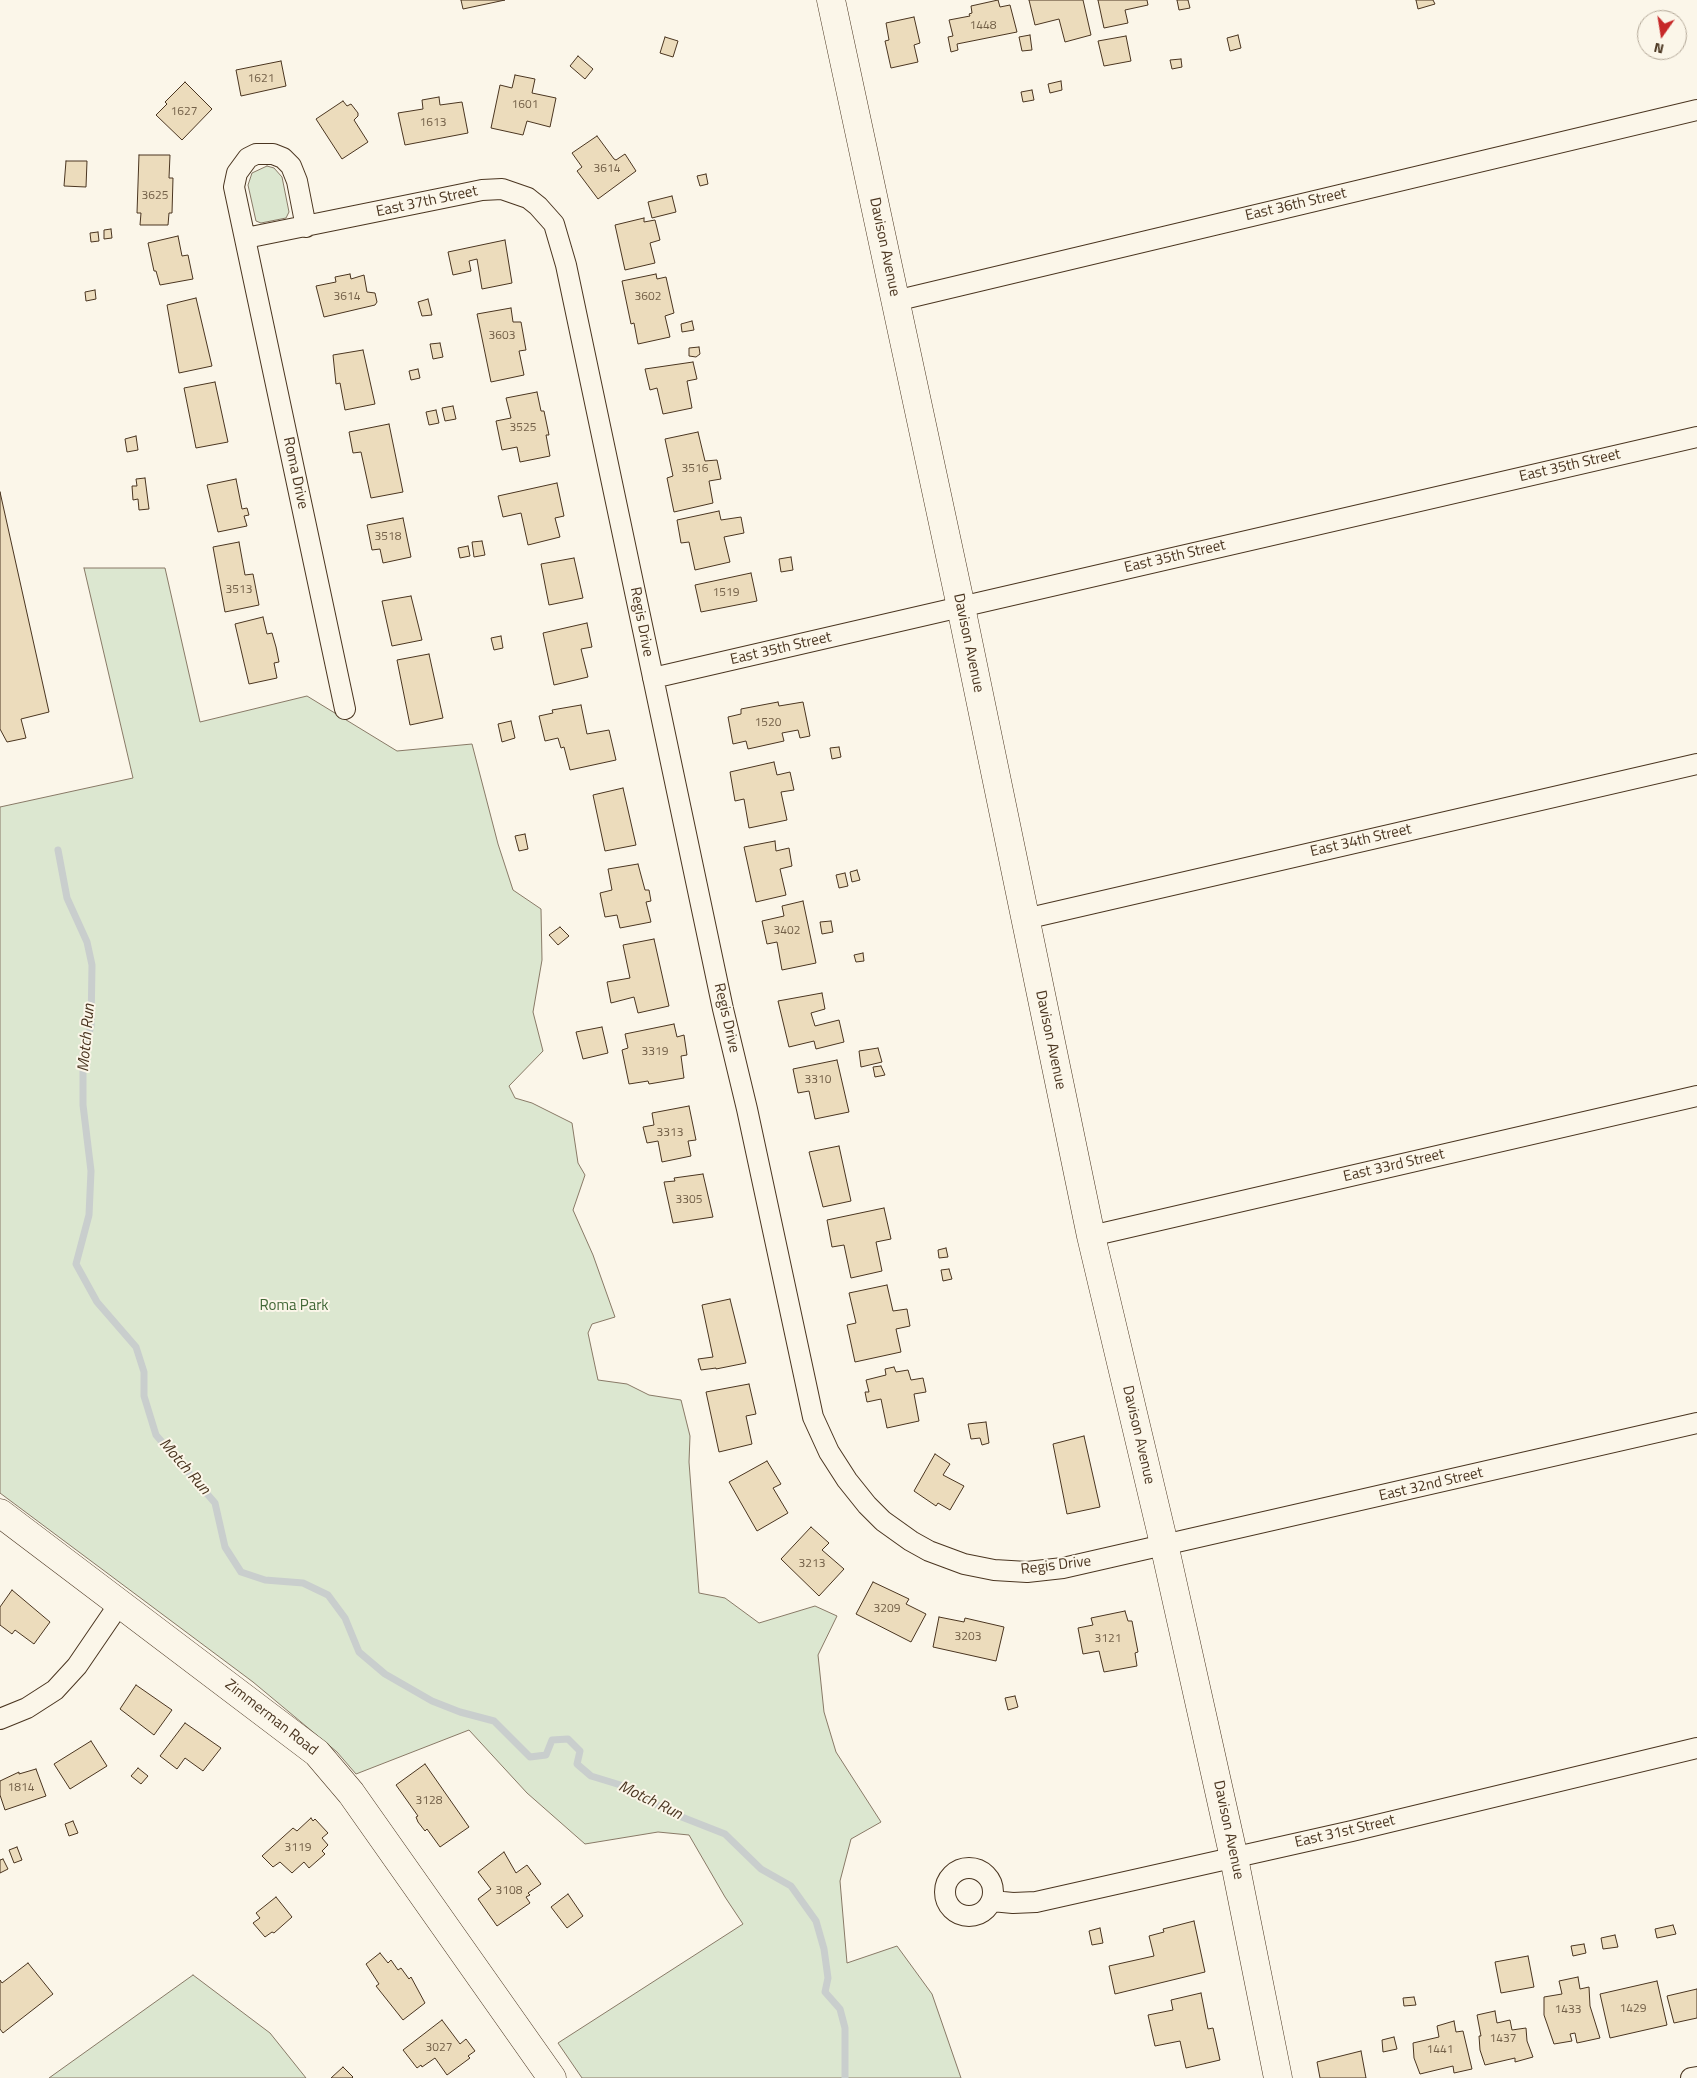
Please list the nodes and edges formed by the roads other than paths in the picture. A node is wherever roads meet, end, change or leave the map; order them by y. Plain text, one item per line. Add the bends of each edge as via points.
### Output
1 (831, 0) edge
2 (1697, 110) edge
3 (543, 211) joint
4 (306, 227) junction
5 (246, 238) junction
6 (895, 301) junction
7 (1697, 437) edge
8 (961, 607) junction
9 (653, 678) junction
10 (345, 709) dead end
11 (1697, 764) edge
12 (1025, 919) junction
13 (1697, 1096) edge
14 (1091, 1236) junction
15 (1697, 1423) edge
16 (0, 1513) edge
17 (1164, 1544) junction
18 (120, 1603) junction
19 (0, 1719) edge
20 (1697, 1748) edge
21 (1234, 1858) junction
22 (992, 1901) dead end
23 (1697, 2077) edge
24 (552, 2078) edge
25 (1278, 2078) edge
26 (1691, 2078) edge

1 - 6 street, Davison Avenue
2 - 6 street, East 36th Street
3 - 4 street, East 37th Street via 515,192 482,190
3 - 9 street, Regis Drive via 554,224 560,240
4 - 5 street, East 37th Street
4 - 5 street via 291,166 273,154 256,154 242,165 234,187
5 - 10 street, Roma Drive
6 - 8 street, Davison Avenue
7 - 8 street, East 35th Street
8 - 9 street, East 35th Street
8 - 12 street, Davison Avenue
9 - 17 street, Regis Drive via 801,1367 813,1417 829,1452 847,1480 884,1521 929,1551 964,1564 1026,1572 1063,1568
11 - 12 street, East 34th Street
12 - 14 street, Davison Avenue
13 - 14 street, East 33rd Street
14 - 17 street, Davison Avenue
15 - 17 street, East 32nd Street
16 - 18 street, Zimmerman Road
17 - 21 street, Davison Avenue
18 - 19 street via 77,1666 55,1690
18 - 24 street, Zimmerman Road via 323,1759
20 - 21 street, East 31st Street
21 - 22 street, East 31st Street via 1036,1902 1013,1904
21 - 25 street, Davison Avenue
23 - 26 street

